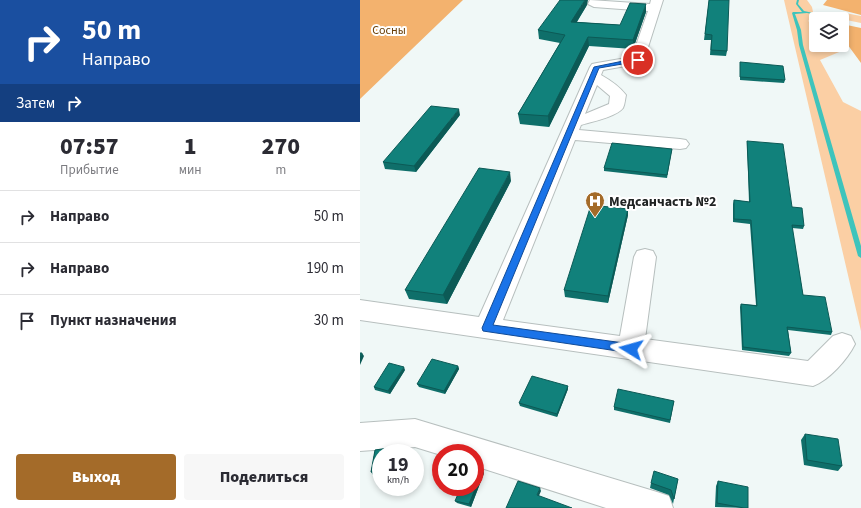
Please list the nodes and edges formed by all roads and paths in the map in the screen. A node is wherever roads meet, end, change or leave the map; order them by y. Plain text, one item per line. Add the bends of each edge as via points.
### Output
1 (596, 0) edge
2 (656, 4) edge
3 (593, 76) junction
4 (571, 128) junction
5 (680, 144) dead end
6 (645, 257) dead end
7 (360, 310) edge
8 (487, 328) junction
9 (842, 344) dead end
10 (631, 349) junction
11 (360, 437) edge
12 (657, 508) edge

1 - 2 street via 594,4
2 - 3 street via 638,60 597,67
3 - 4 street
3 - 4 street via 618,95 616,106
4 - 5 street
4 - 8 street
6 - 10 street
7 - 8 street
8 - 10 street
9 - 10 street via 813,374
11 - 12 street via 415,433

